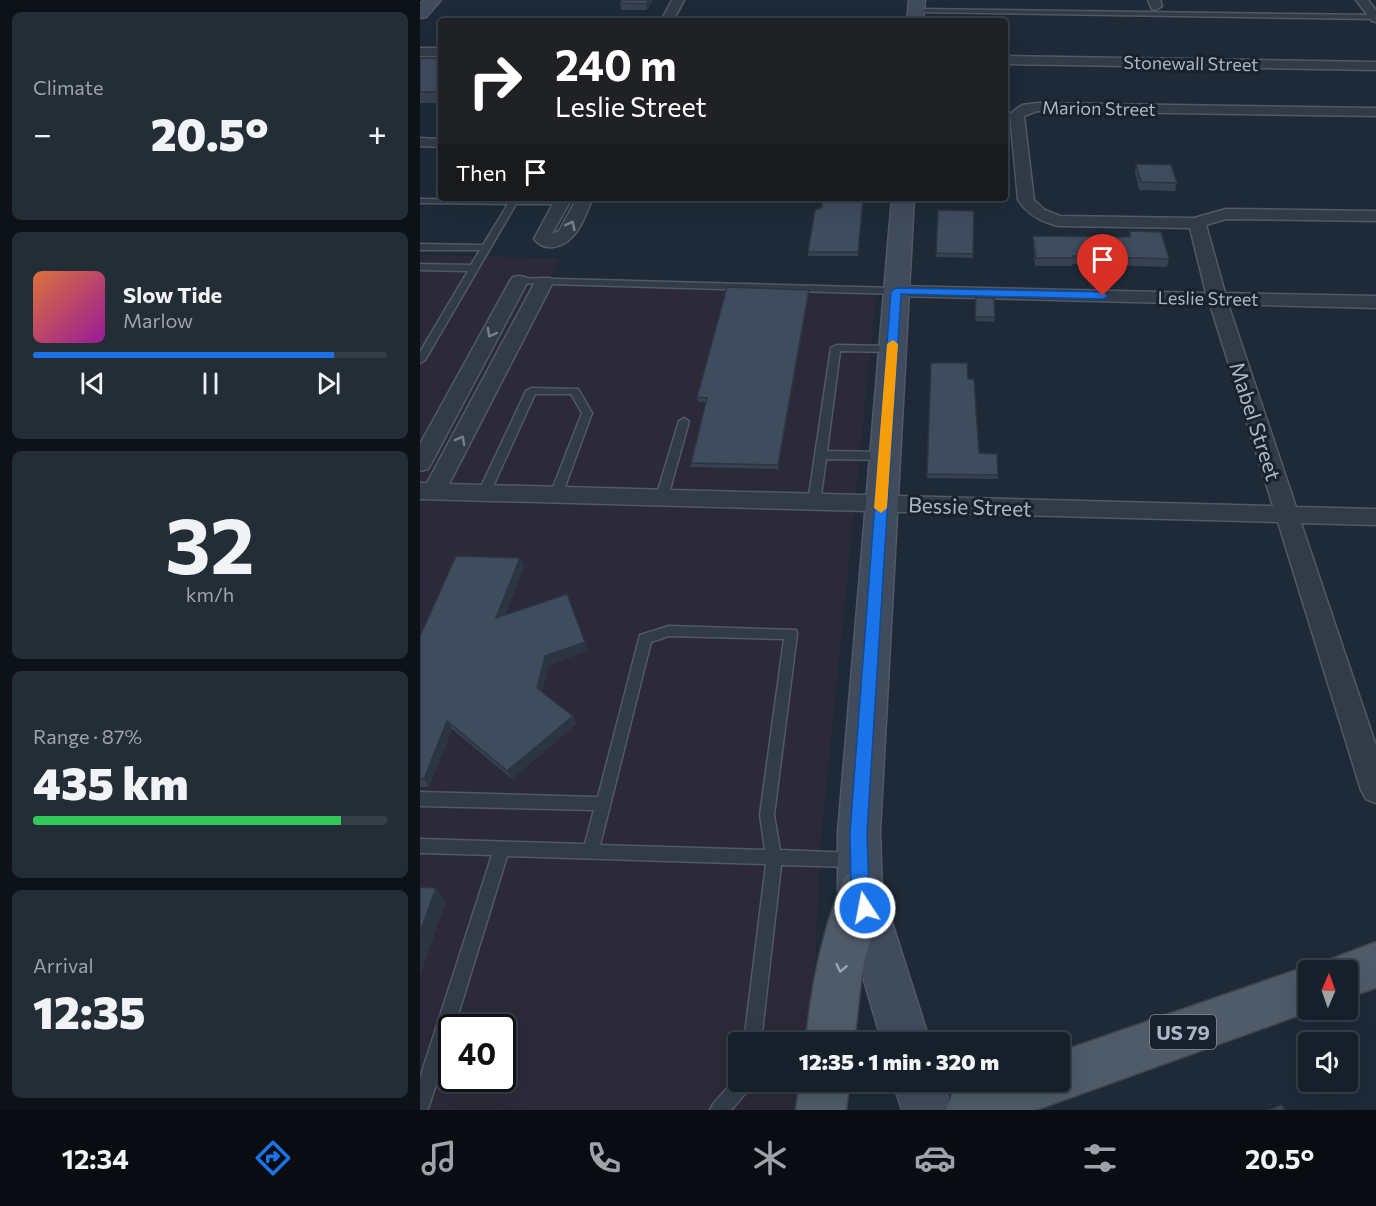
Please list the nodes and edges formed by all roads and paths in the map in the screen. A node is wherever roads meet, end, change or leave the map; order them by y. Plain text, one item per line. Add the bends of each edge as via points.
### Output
1 (433, 0) edge
2 (678, 0) edge
3 (1362, 0) edge
4 (916, 11) edge
5 (420, 13) edge
6 (669, 18) edge
7 (1376, 18) edge
8 (420, 52) edge
9 (438, 52) edge
10 (1008, 60) edge
11 (1376, 66) edge
12 (1376, 112) edge
13 (420, 142) edge
14 (438, 143) edge
15 (420, 201) edge
16 (538, 201) edge
17 (562, 201) edge
18 (583, 201) edge
19 (903, 201) edge
20 (513, 202) junction
21 (1376, 216) edge
22 (1197, 223) junction
23 (420, 247) edge
24 (486, 248) junction
25 (420, 267) edge
26 (474, 268) junction
27 (519, 281) joint
28 (544, 282) junction
29 (896, 291) junction
30 (1217, 298) junction
31 (1376, 302) edge
32 (892, 349) junction
33 (420, 360) edge
34 (684, 421) dead end
35 (821, 455) junction
36 (885, 456) junction
37 (420, 464) edge
38 (427, 491) edge
39 (484, 493) junction
40 (556, 495) junction
41 (662, 497) junction
42 (813, 502) junction
43 (881, 503) junction
44 (1286, 514) junction
45 (1376, 517) edge
46 (1376, 790) edge
47 (420, 799) edge
48 (603, 804) junction
49 (420, 846) edge
50 (502, 849) junction
51 (591, 852) junction
52 (774, 858) junction
53 (860, 875) junction
54 (1376, 965) edge
55 (1358, 971) edge
56 (1298, 992) edge
57 (753, 1032) edge
58 (831, 1032) edge
59 (903, 1032) edge
60 (1070, 1072) edge
61 (735, 1092) edge
62 (824, 1092) edge
63 (921, 1092) edge
64 (1019, 1092) edge
65 (420, 1106) edge
66 (719, 1110) edge
67 (821, 1110) edge
68 (927, 1110) edge
69 (971, 1110) edge

1 - 5 street
2 - 6 street
3 - 7 street
4 - 7 lane
8 - 9 street
10 - 11 street, Stonewall Street
12 - 22 street, Marion Street via 1037,107 1017,114 1026,200 1042,216 1058,221
13 - 14 street
15 - 20 lane
16 - 20 lane
17 -> 18 street via 544,234 543,239 549,243 566,234
19 - 29 street
20 - 24 lane
21 - 22 street via 1226,214
22 - 30 street, Mabel Street
23 - 24 lane
24 - 26 lane
25 - 26 lane
26 - 33 lane
27 - 28 lane
27 -> 37 street
28 - 29 lane
38 -> 28 street
29 - 30 street, Leslie Street
29 - 32 street
30 - 31 street, Leslie Street
30 - 44 street, Mabel Street
32 - 35 lane via 836,348
32 - 36 street
34 - 41 lane
35 - 36 lane
35 - 42 lane
36 - 43 street
38 - 39 street, Bessie Street
39 - 40 street, Bessie Street
39 - 40 lane via 531,391 574,392 586,413
40 - 41 street, Bessie Street
41 - 42 street, Bessie Street
42 - 43 street, Bessie Street
43 - 44 street, Bessie Street
43 - 53 street via 859,832
44 - 45 street, Bessie Street
44 - 46 street, Mabel Street
47 - 48 lane
48 - 51 lane
48 - 52 lane via 645,639 669,631 791,634 767,815
49 - 50 lane
50 - 51 lane
50 - 65 lane
51 - 52 lane
52 - 53 lane
52 - 57 lane
53 -> 58 main road via 839,972
53 - 59 street
54 - 55 main road
56 - 60 main road, US 79
61 - 66 lane
62 - 67 main road
63 - 68 street
64 - 69 main road

